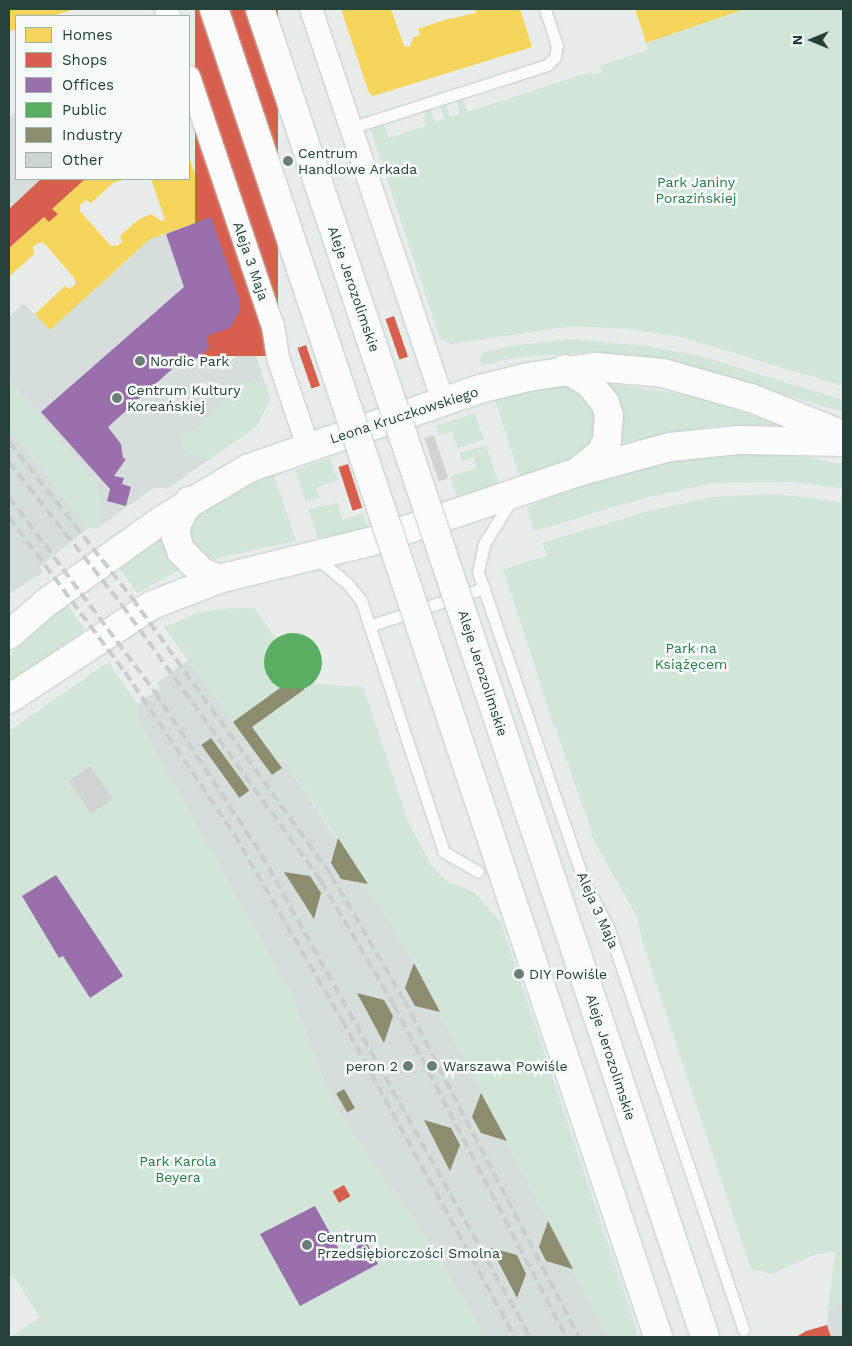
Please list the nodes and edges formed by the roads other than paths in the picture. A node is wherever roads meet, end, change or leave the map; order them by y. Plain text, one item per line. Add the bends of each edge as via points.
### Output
1 (214, 9) edge
2 (260, 9) edge
3 (311, 9) edge
4 (545, 9) edge
5 (190, 80) edge
6 (350, 128) junction
7 (565, 369) junction
8 (443, 402) junction
9 (843, 435) edge
10 (843, 442) edge
11 (308, 447) junction
12 (578, 472) junction
13 (514, 495) junction
14 (190, 501) junction
15 (314, 556) junction
16 (219, 579) junction
17 (484, 588) junction
18 (369, 626) junction
19 (9, 635) edge
20 (9, 699) edge
21 (478, 872) dead end
22 (744, 1330) dead end
23 (658, 1337) edge
24 (704, 1337) edge

1 - 23 main road, bridge
2 - 24 main road, Aleje Jerozolimskie, bridge
3 - 6 street
4 - 6 lane via 557,46 555,57 547,65
5 - 11 street, Aleja 3 Maja via 273,326 278,358
6 - 8 street
7 - 8 main road, Leona Kruczkowskiego via 497,384
7 - 9 main road, Leona Kruczkowskiego via 604,368 663,373 751,398
7 - 12 main road via 589,383 605,403 609,415 607,440 601,453
8 - 11 main road, Leona Kruczkowskiego
10 - 12 main road via 705,441
11 - 14 main road, Leona Kruczkowskiego via 249,468
12 - 13 main road
13 - 15 main road
13 - 17 lane, Aleja 3 Maja via 479,557 478,572
14 - 16 main road via 178,524 176,537 181,551 202,572
14 - 19 main road, Leona Kruczkowskiego via 47,602
15 - 16 main road
15 - 18 lane via 347,583 361,600
16 - 20 main road via 152,605
17 - 18 lane
17 - 22 lane, Aleja 3 Maja via 584,881 608,927
18 - 21 lane via 444,852

